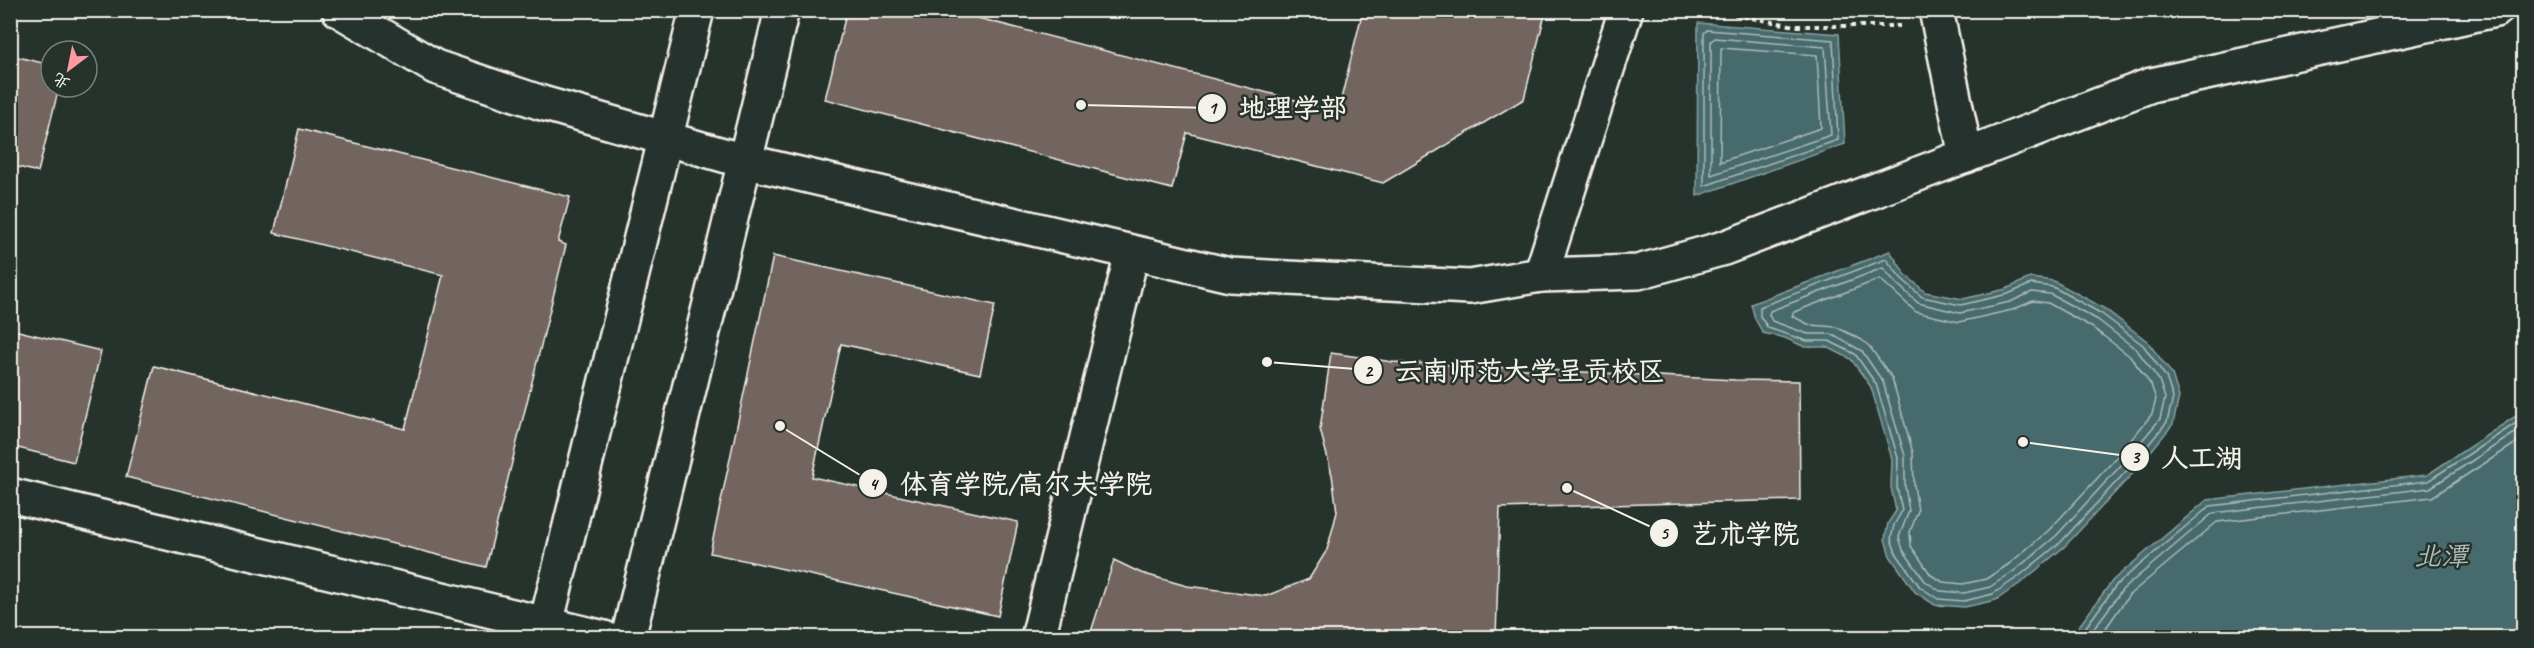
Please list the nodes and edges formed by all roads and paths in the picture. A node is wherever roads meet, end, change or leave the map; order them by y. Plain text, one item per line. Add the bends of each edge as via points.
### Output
1 (339, 10) edge
2 (697, 10) edge
3 (782, 10) edge
4 (1626, 10) edge
5 (1708, 10) edge
6 (2496, 10) edge
7 (1938, 18) edge
8 (665, 139) junction
9 (1966, 156) junction
10 (744, 161) junction
11 (1132, 253) junction
12 (1541, 275) junction
13 (10, 495) edge
14 (546, 624) junction
15 (589, 636) edge
16 (628, 638) edge
17 (1038, 638) edge

1 - 8 street via 435,67
2 - 8 street
3 - 10 street
4 - 12 street
5 - 7 path via 1795,26
6 - 9 street via 2151,85
7 - 9 street
8 - 10 street
8 - 14 street
9 - 12 street via 1724,248 1638,272
10 - 11 street
10 - 16 street
11 - 12 street via 1230,275 1470,287
11 - 17 street
13 - 14 street
14 - 15 street

